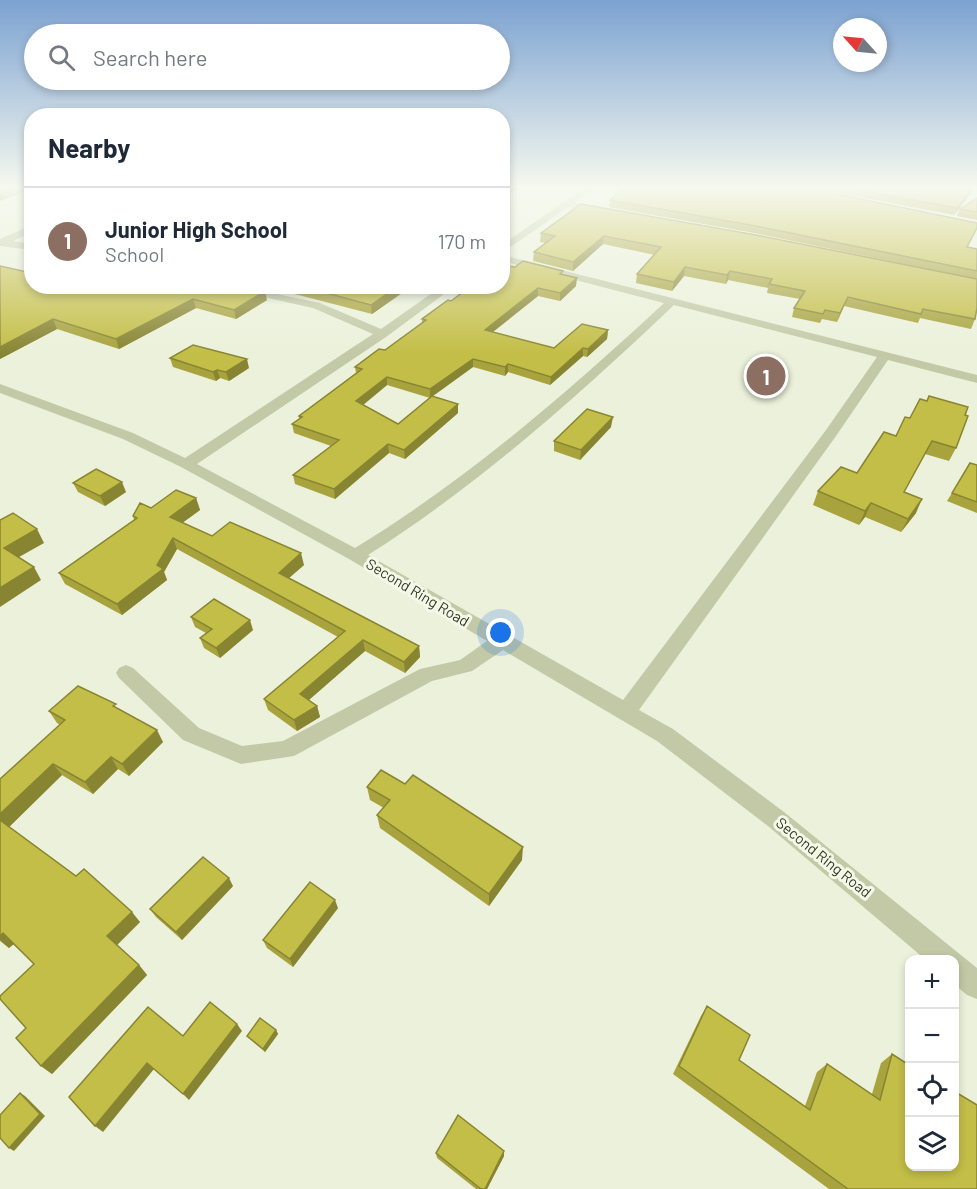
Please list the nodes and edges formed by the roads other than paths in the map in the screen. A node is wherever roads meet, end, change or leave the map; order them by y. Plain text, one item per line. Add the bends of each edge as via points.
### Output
1 (510, 260) edge
2 (265, 294) edge
3 (439, 294) edge
4 (673, 300) junction
5 (382, 334) junction
6 (884, 356) junction
7 (977, 378) edge
8 (0, 388) edge
9 (186, 464) junction
10 (355, 555) junction
11 (501, 641) junction
12 (126, 674) dead end
13 (625, 713) junction
14 (941, 955) edge
15 (959, 970) edge
16 (977, 985) edge

1 - 4 street
2 - 5 street via 316,305
3 - 5 street
4 - 6 street
4 - 10 street via 610,359 472,475
5 - 9 street
6 - 7 street
6 - 13 street
8 - 9 street, Second Ring Road via 128,436
9 - 10 street, Second Ring Road
10 - 11 street, Second Ring Road
11 - 12 street via 465,666 427,674 285,750 241,755 191,734
11 - 13 street, Second Ring Road
13 - 14 street, Second Ring Road via 708,766
15 - 16 street

